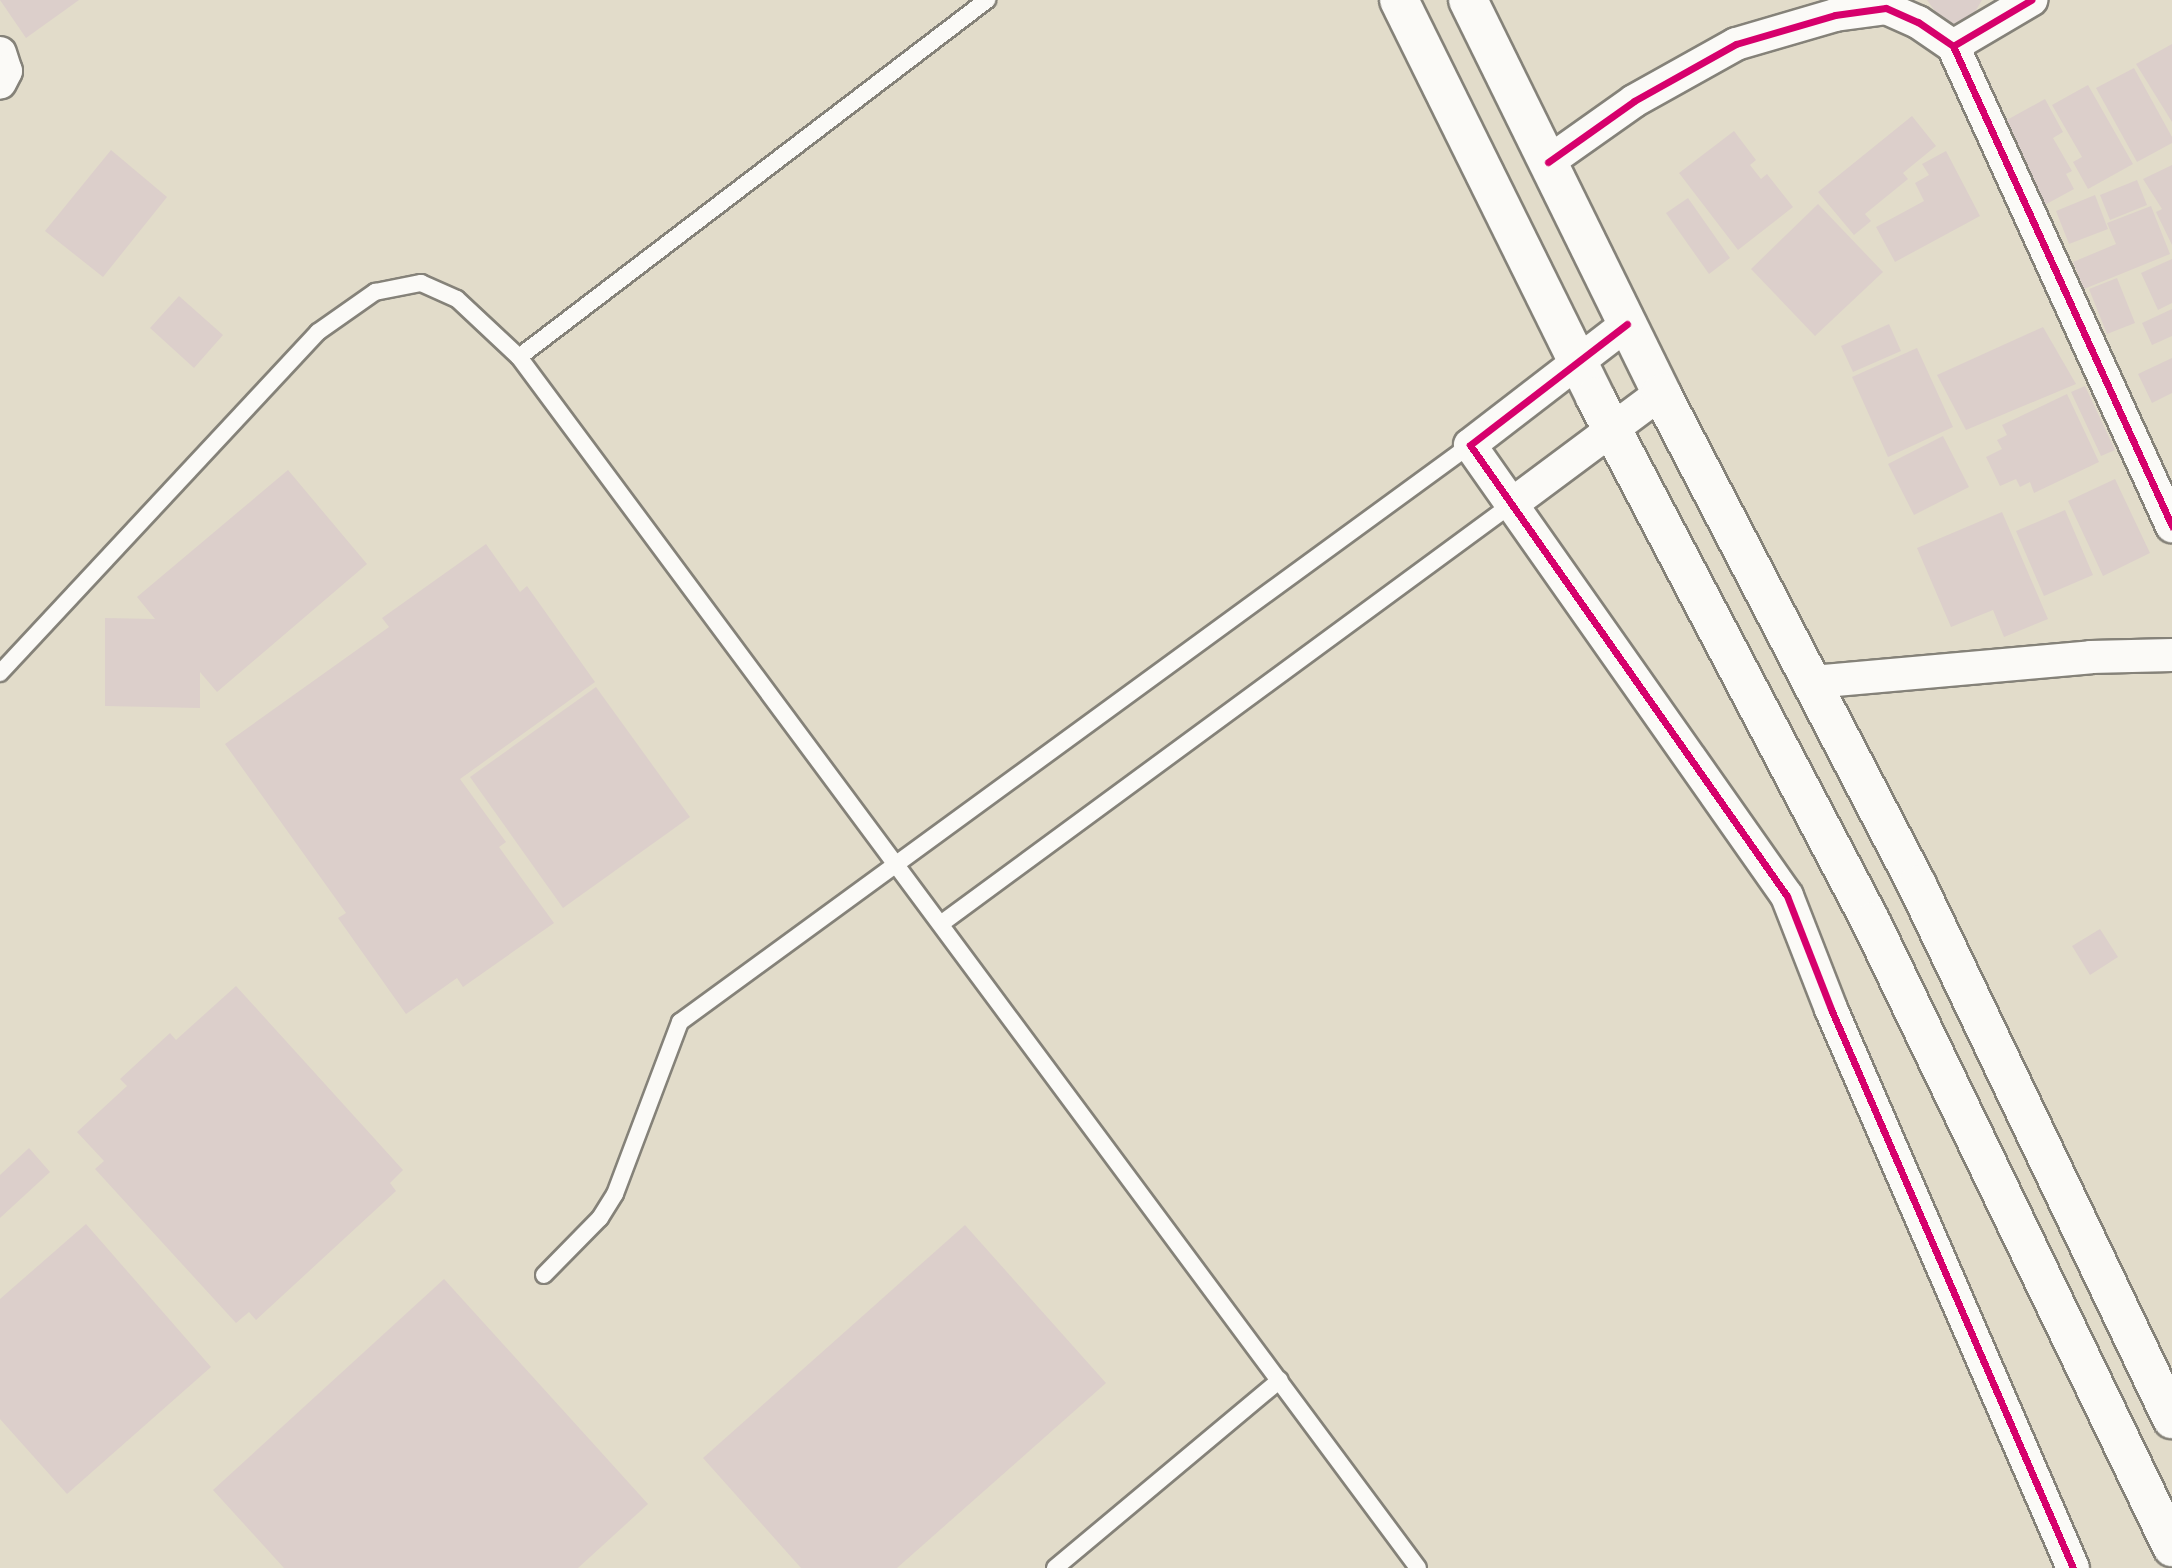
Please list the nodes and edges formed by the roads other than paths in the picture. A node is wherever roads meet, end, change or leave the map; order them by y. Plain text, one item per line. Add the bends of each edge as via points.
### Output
1 (986, 0) edge
2 (1399, 0) edge
3 (1468, 0) edge
4 (2031, 0) edge
5 (1953, 46) junction
6 (0, 52) edge
7 (0, 83) edge
8 (1548, 162) junction
9 (1628, 324) junction
10 (519, 357) junction
11 (1579, 363) junction
12 (1661, 393) junction
13 (1613, 429) junction
14 (1470, 445) junction
15 (1512, 504) junction
16 (2172, 526) edge
17 (2172, 655) edge
18 (0, 673) edge
19 (1813, 682) junction
20 (898, 866) junction
21 (942, 923) junction
22 (544, 1275) dead end
23 (1280, 1380) junction
24 (2172, 1419) edge
25 (2172, 1547) edge
26 (1055, 1568) edge
27 (1418, 1568) edge
28 (2073, 1568) edge

1 - 10 lane
2 - 11 highway
3 - 8 highway
4 - 5 street
5 - 8 street via 1918,22 1886,8 1835,15 1736,44 1634,101
5 - 16 street
6 - 7 street via 6,71
8 - 9 highway
9 - 11 street
9 - 12 highway
10 - 18 lane via 457,299 421,283 376,292 318,332
10 - 20 lane
11 - 13 highway
11 - 14 street
12 - 13 street
12 - 19 highway
13 - 15 street
13 - 25 highway via 1871,922
14 - 15 street
14 - 20 lane
15 - 21 lane
15 - 28 street via 1787,896 1836,1021
17 - 19 street via 2091,656
19 - 24 highway via 1917,885
20 - 21 lane
20 - 22 lane via 680,1022 615,1194 600,1217
21 - 23 lane
23 - 26 lane
23 - 27 lane

